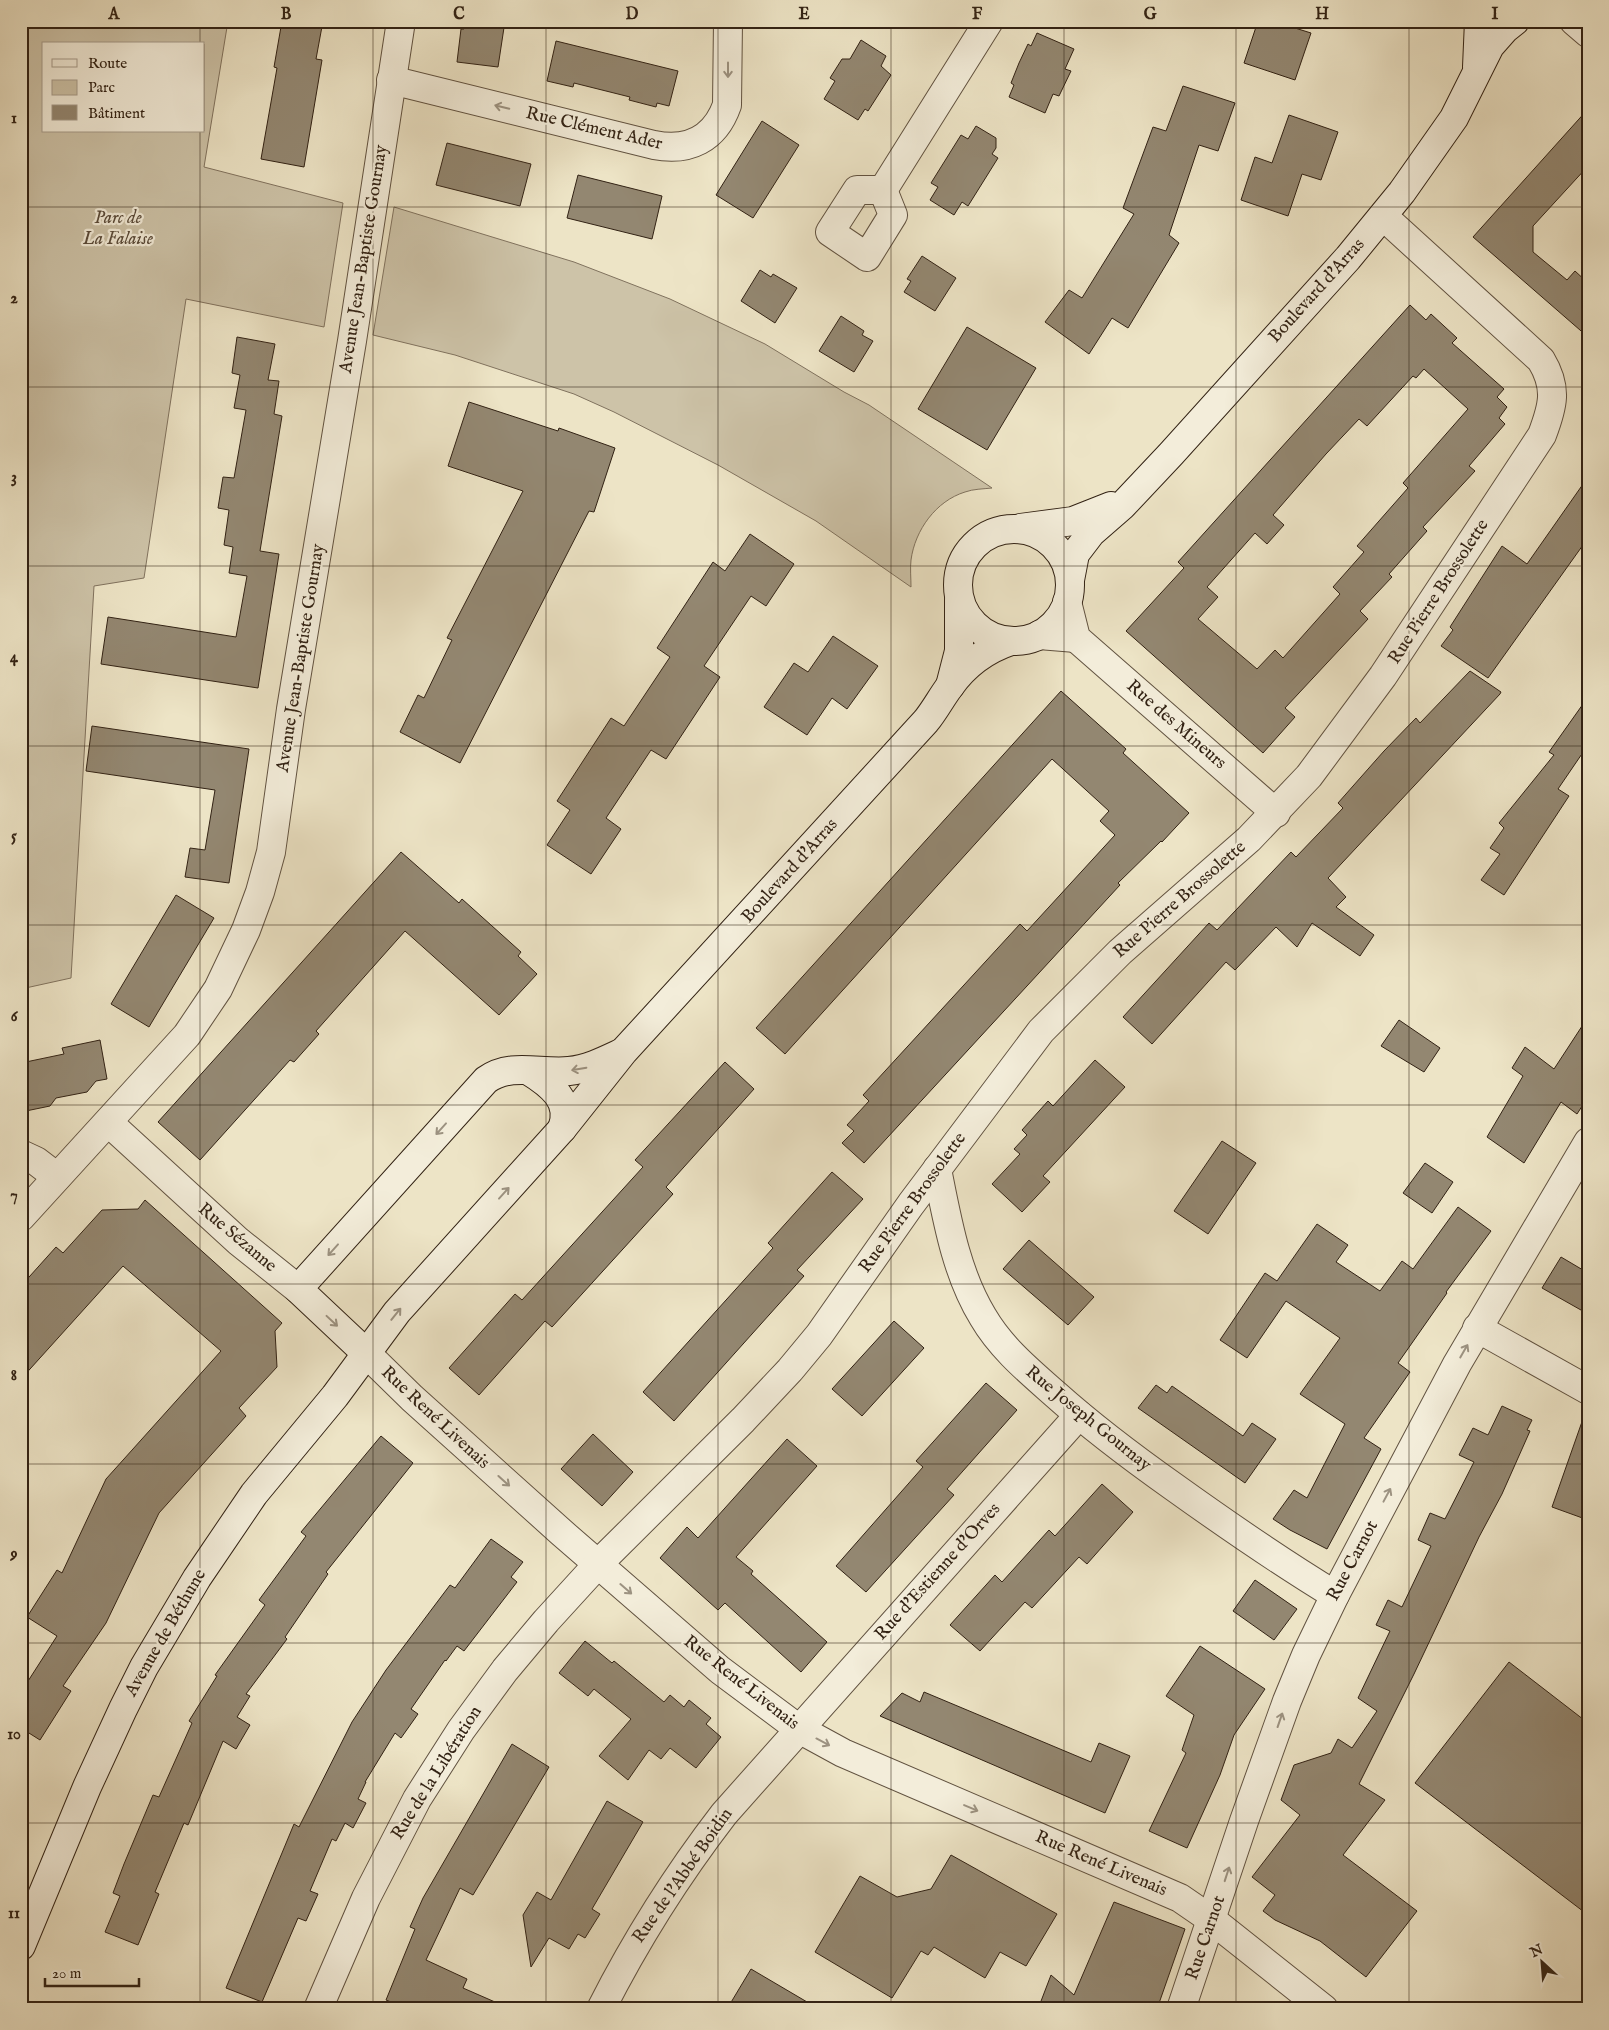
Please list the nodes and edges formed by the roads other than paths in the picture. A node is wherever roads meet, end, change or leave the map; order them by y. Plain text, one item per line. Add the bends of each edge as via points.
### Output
1 (400, 21) edge
2 (728, 21) edge
3 (989, 21) edge
4 (1479, 21) edge
5 (1515, 21) edge
6 (1574, 21) edge
7 (1588, 33) edge
8 (1476, 74) junction
9 (391, 80) junction
10 (883, 190) dead end
11 (1382, 216) junction
12 (1136, 491) junction
13 (1016, 528) junction
14 (1068, 591) junction
15 (959, 598) junction
16 (1040, 634) junction
17 (1076, 638) junction
18 (1011, 641) junction
19 (950, 686) junction
20 (1276, 813) junction
21 (624, 1051) junction
22 (529, 1071) junction
23 (109, 1123) junction
24 (562, 1129) junction
25 (1588, 1142) edge
26 (21, 1154) edge
27 (937, 1169) junction
28 (57, 1177) junction
29 (21, 1217) edge
30 (298, 1289) junction
31 (1477, 1328) junction
32 (366, 1353) junction
33 (1588, 1390) edge
34 (1078, 1415) junction
35 (598, 1564) junction
36 (1334, 1595) junction
37 (799, 1729) junction
38 (1212, 1920) junction
39 (21, 1946) edge
40 (318, 2009) edge
41 (601, 2009) edge
42 (1181, 2009) edge
43 (1324, 2009) edge

1 - 9 street, Avenue Jean-Baptiste Gournay
2 -> 9 street, Rue Clément Ader via 728,90 723,117 707,136 677,148
3 - 10 street
4 - 8 street, Boulevard d'Arras
5 - 8 street, Boulevard d'Arras via 1490,46
6 - 7 street
8 - 11 street, Boulevard d'Arras via 1451,123
9 - 23 street, Avenue Jean-Baptiste Gournay via 267,871 246,930 208,1005 187,1035
11 - 12 street, Boulevard d'Arras via 1348,258
11 - 20 street, Rue Pierre Brossolette via 1541,360 1550,374 1553,393 1551,413 1542,434 1384,676 1326,755
12 - 13 street, Boulevard d'Arras via 1110,507 1073,521
12 - 14 street, Boulevard d'Arras via 1090,532 1079,547
13 - 14 street via 1037,534 1055,546 1064,558
13 - 15 street via 994,532 970,549 958,576
14 - 16 street via 1056,621
14 - 17 street
15 - 18 street via 969,620 981,631
15 - 19 street, Boulevard d'Arras via 959,651
16 - 17 street
16 - 18 street via 1026,640
17 - 20 street, Rue des Mineurs
18 - 19 street, Boulevard d'Arras via 983,654
19 - 21 street, Boulevard d'Arras via 926,722
20 - 27 street, Rue Pierre Brossolette via 1060,1010
21 -> 22 street via 595,1066 579,1070
21 - 24 street, Boulevard d'Arras
22 - 24 street via 551,1086 561,1098 565,1118
22 -> 30 street via 505,1070 486,1080
23 - 28 street, Avenue Jean-Baptiste Gournay
23 - 30 street, Rue Sézanne via 238,1241
32 -> 24 street, Avenue de Béthune via 397,1312
25 - 31 street, Rue Carnot
26 - 28 street
27 - 34 street, Rue Joseph Gournay via 962,1268 982,1316 1013,1356
27 - 35 street, Rue Pierre Brossolette via 819,1335 790,1370
28 - 29 street, Avenue Jean-Baptiste Gournay
30 -> 32 street, Rue Sézanne
31 - 33 street
36 -> 31 street, Rue Carnot
32 -> 35 street, Rue René Livenais via 426,1411
32 - 39 street, Avenue de Béthune via 240,1513 168,1626 110,1735
34 - 36 street, Rue Joseph Gournay via 1244,1538
34 - 37 street, Rue d'Estienne d'Orves
35 -> 37 street, Rue René Livenais via 720,1670
35 - 40 street, Rue de la Libération via 505,1670 447,1751 390,1850
38 -> 36 street, Rue Carnot via 1287,1702
37 -> 38 street, Rue René Livenais via 843,1753 1180,1898
37 - 41 street, Rue de l'Abbé Boidin via 742,1792 696,1850 637,1941
38 - 42 street, Rue Carnot
38 - 43 street, Rue René Livenais

